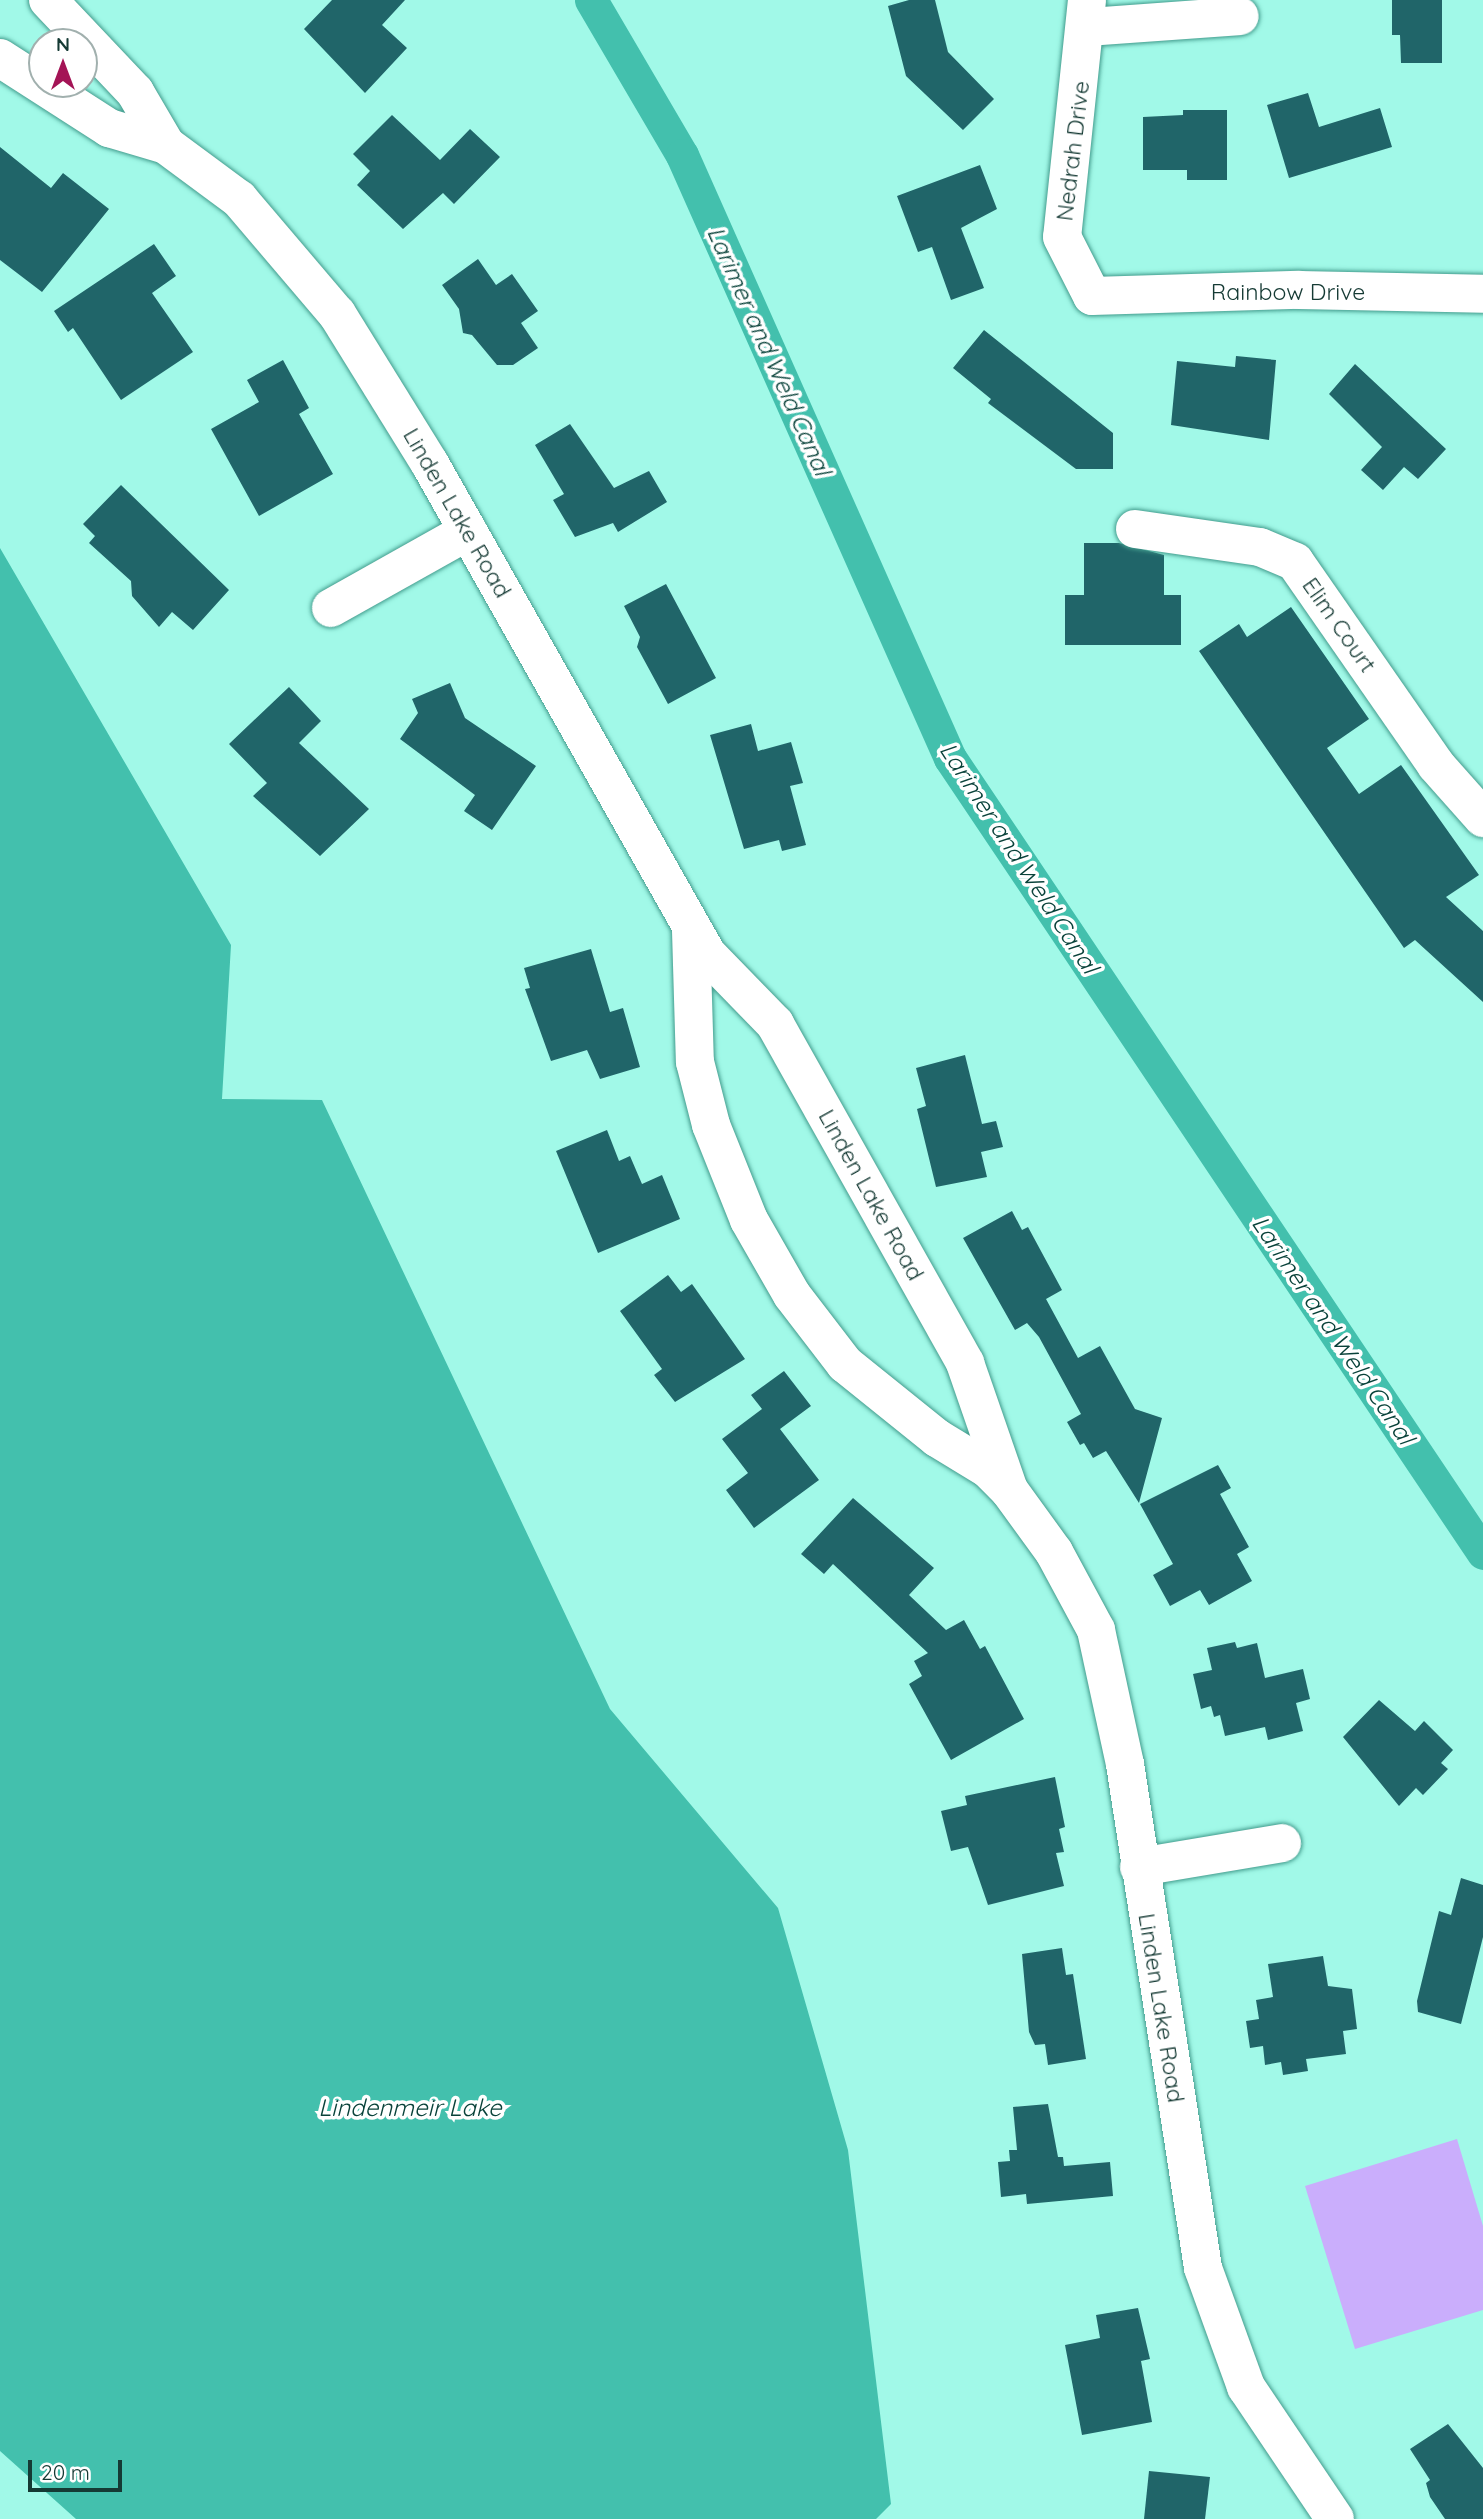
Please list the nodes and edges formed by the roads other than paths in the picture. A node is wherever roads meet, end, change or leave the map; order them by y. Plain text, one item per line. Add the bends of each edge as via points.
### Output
1 (48, 0) edge
2 (1087, 13) edge
3 (1240, 16) dead end
4 (0, 58) edge
5 (166, 145) junction
6 (1483, 294) edge
7 (1092, 296) joint
8 (1135, 529) dead end
9 (468, 531) junction
10 (331, 608) dead end
11 (1483, 818) edge
12 (691, 925) junction
13 (1009, 1490) junction
14 (1282, 1843) dead end
15 (1139, 1867) junction
16 (1335, 2519) edge

1 - 5 street, Linden Lake Road via 135,92
2 - 3 street
2 - 7 street, Nedrah Drive via 1062,237
4 - 5 street, Linden Lake Road via 109,128
5 - 9 street, Linden Lake Road via 239,199 337,314
6 - 7 street, Rainbow Drive via 1298,290
8 - 11 street, Elim Court via 1260,547 1295,562 1436,765
9 - 10 street
9 - 12 street, Linden Lake Road
12 - 13 street, Linden Lake Road via 707,954 775,1024 789,1048 965,1363 990,1449
12 - 13 street, Linden Lake Road via 695,1062 711,1125 748,1220 792,1295 845,1364 937,1438 988,1469
13 - 15 street, Linden Lake Road via 1054,1552 1096,1630 1125,1763
14 - 15 street
15 - 16 street, Linden Lake Road via 1203,2268 1246,2387

